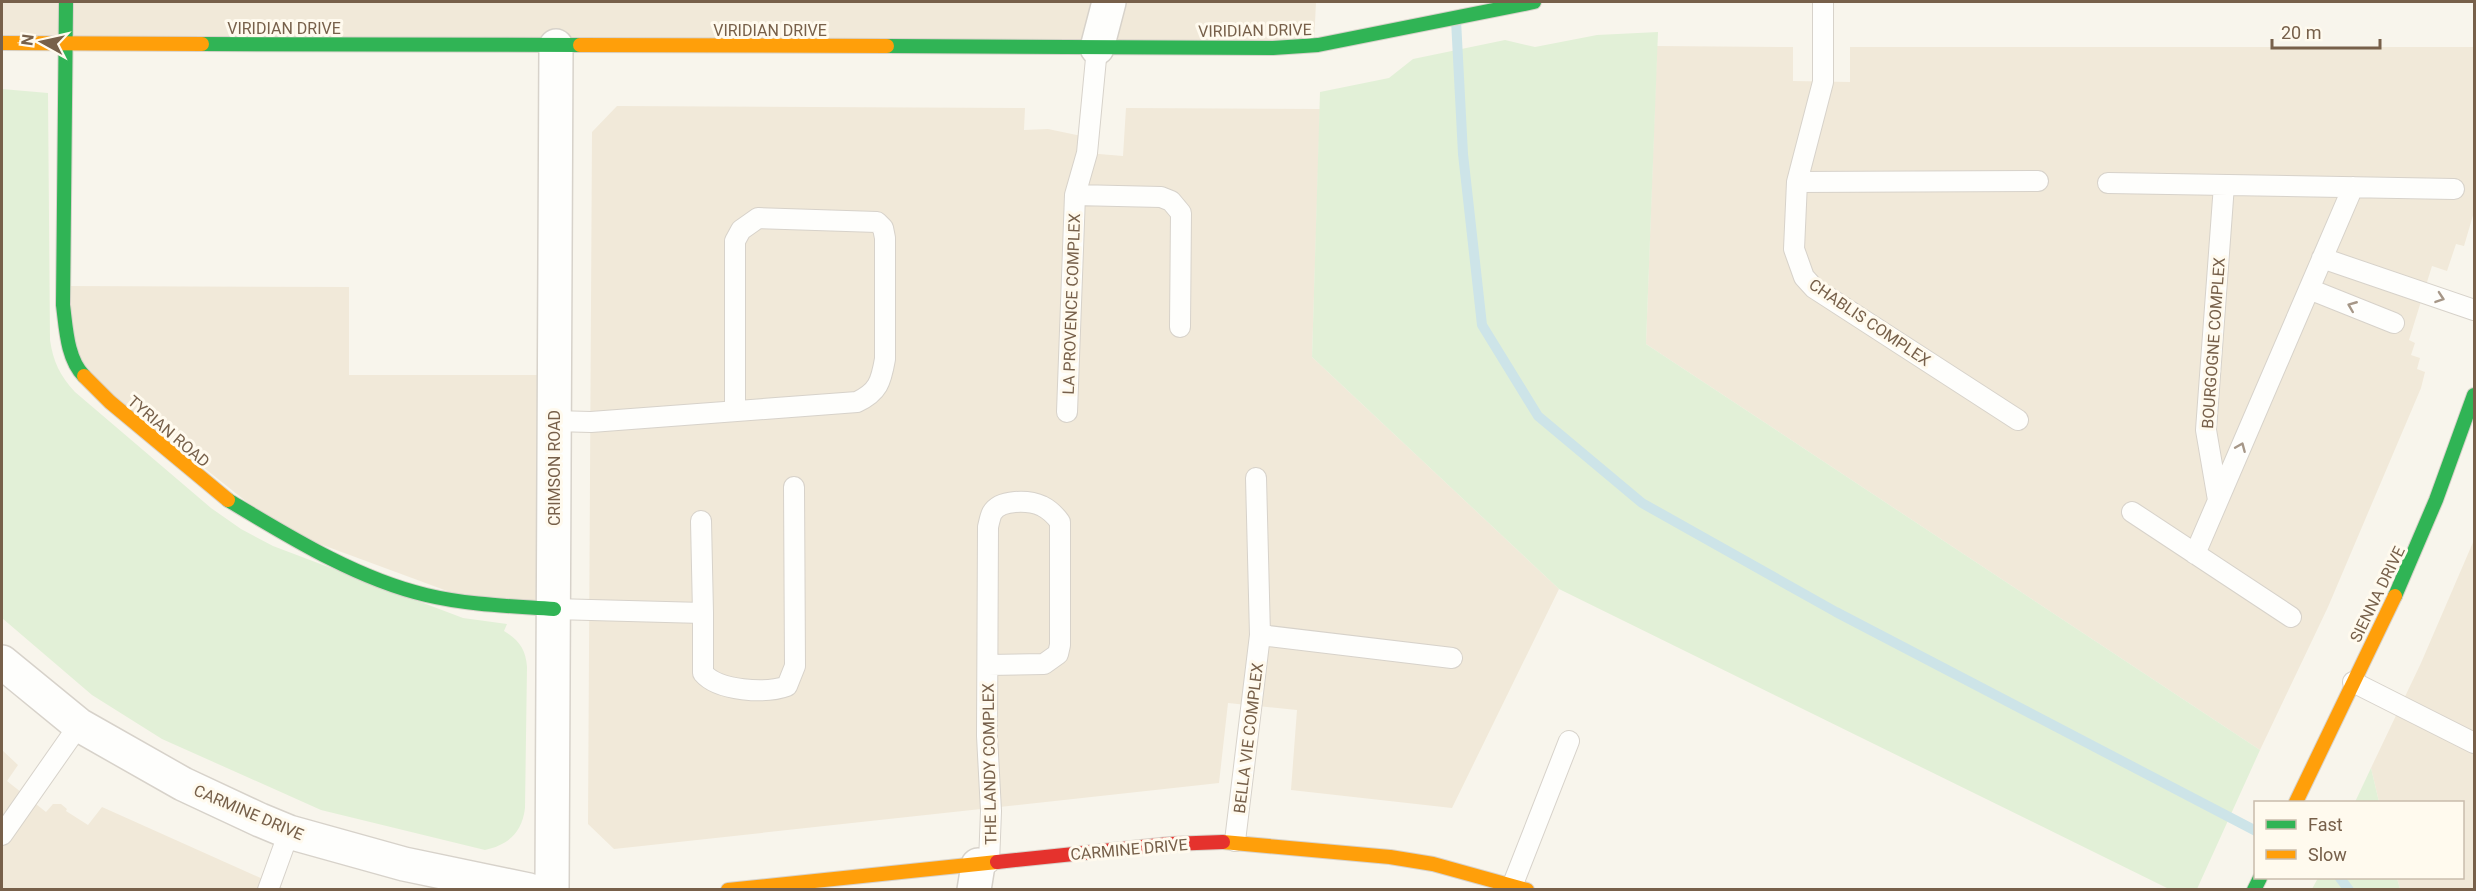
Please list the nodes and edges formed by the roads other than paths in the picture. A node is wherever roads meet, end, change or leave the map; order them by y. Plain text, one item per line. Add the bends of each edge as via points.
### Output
1 (66, 2) edge
2 (1109, 2) edge
3 (1534, 2) edge
4 (1823, 2) edge
5 (2, 43) edge
6 (66, 44) junction
7 (556, 46) junction
8 (1097, 48) junction
9 (2038, 181) dead end
10 (1797, 182) junction
11 (2108, 183) dead end
12 (2224, 185) junction
13 (2353, 187) junction
14 (2454, 189) dead end
15 (1075, 195) junction
16 (2322, 258) junction
17 (2309, 289) junction
18 (2475, 310) edge
19 (2394, 323) dead end
20 (1180, 327) dead end
21 (2475, 395) edge
22 (735, 410) junction
23 (1067, 412) dead end
24 (2018, 420) dead end
25 (554, 421) junction
26 (1256, 478) dead end
27 (794, 487) dead end
28 (2218, 500) junction
29 (2132, 512) dead end
30 (701, 521) dead end
31 (2195, 554) junction
32 (554, 609) junction
33 (703, 613) junction
34 (2291, 617) dead end
35 (1260, 634) junction
36 (1452, 658) dead end
37 (2, 662) edge
38 (988, 665) junction
39 (2353, 682) junction
40 (80, 725) junction
41 (1569, 741) dead end
42 (2475, 743) edge
43 (2298, 799) edge
44 (289, 832) junction
45 (2, 835) edge
46 (1235, 841) junction
47 (980, 872) edge
48 (1520, 887) edge
49 (268, 890) edge
50 (529, 890) edge
51 (552, 890) edge
52 (728, 890) edge

1 - 6 street, TYRIAN ROAD
2 - 8 street
3 - 8 street, VIRIDIAN DRIVE via 1318,45
4 - 10 lane, CHABLIS COMPLEX via 1823,82
5 - 6 street, VIRIDIAN DRIVE
6 - 7 street, VIRIDIAN DRIVE
6 - 32 street, TYRIAN ROAD via 63,305 67,341 79,371 222,497 281,532 365,574 424,595 486,605
7 - 8 street, VIRIDIAN DRIVE
7 - 25 street, CRIMSON ROAD
8 - 15 lane, LA PROVENCE COMPLEX via 1087,153
9 - 10 lane
10 - 24 lane, CHABLIS COMPLEX via 1794,249 1804,277 1814,288
11 - 12 lane
12 - 13 lane
12 - 28 lane, BOURGOGNE COMPLEX via 2207,420
13 - 14 lane
13 - 16 lane
15 - 20 lane, LA PROVENCE COMPLEX via 1161,197 1177,206 1181,213
15 - 23 lane, LA PROVENCE COMPLEX
16 - 17 lane
16 -> 18 lane
19 -> 17 lane
28 -> 17 lane
21 - 39 street, SIENNA DRIVE via 2419,546
22 - 22 lane via 735,241 741,230 758,218 877,222 885,238 885,359 882,377 872,394 857,402
22 - 25 lane via 591,422
25 - 32 street, CRIMSON ROAD
26 - 35 lane, BELLA VIE COMPLEX
27 - 33 lane via 795,666 787,686 777,690 724,687 708,679 703,673
28 - 31 lane
29 - 31 lane
30 - 33 lane
31 - 34 lane
32 - 33 lane
32 - 51 street, CRIMSON ROAD
35 - 36 lane
35 - 46 lane, BELLA VIE COMPLEX
37 - 40 street, CARMINE DRIVE
38 - 38 lane, THE LANDY COMPLEX via 988,527 992,513 1009,502 1040,504 1060,522 1058,654 1044,664
38 - 47 lane, THE LANDY COMPLEX via 991,811
39 - 42 lane
39 - 43 street, SIENNA DRIVE
40 - 44 street, CARMINE DRIVE via 183,783
40 - 45 lane
41 - 48 lane
44 - 49 lane
44 - 50 street, CARMINE DRIVE via 404,864
46 - 47 street, CARMINE DRIVE via 1170,844
46 - 48 street, CARMINE DRIVE via 1390,857
47 - 52 street, CARMINE DRIVE

